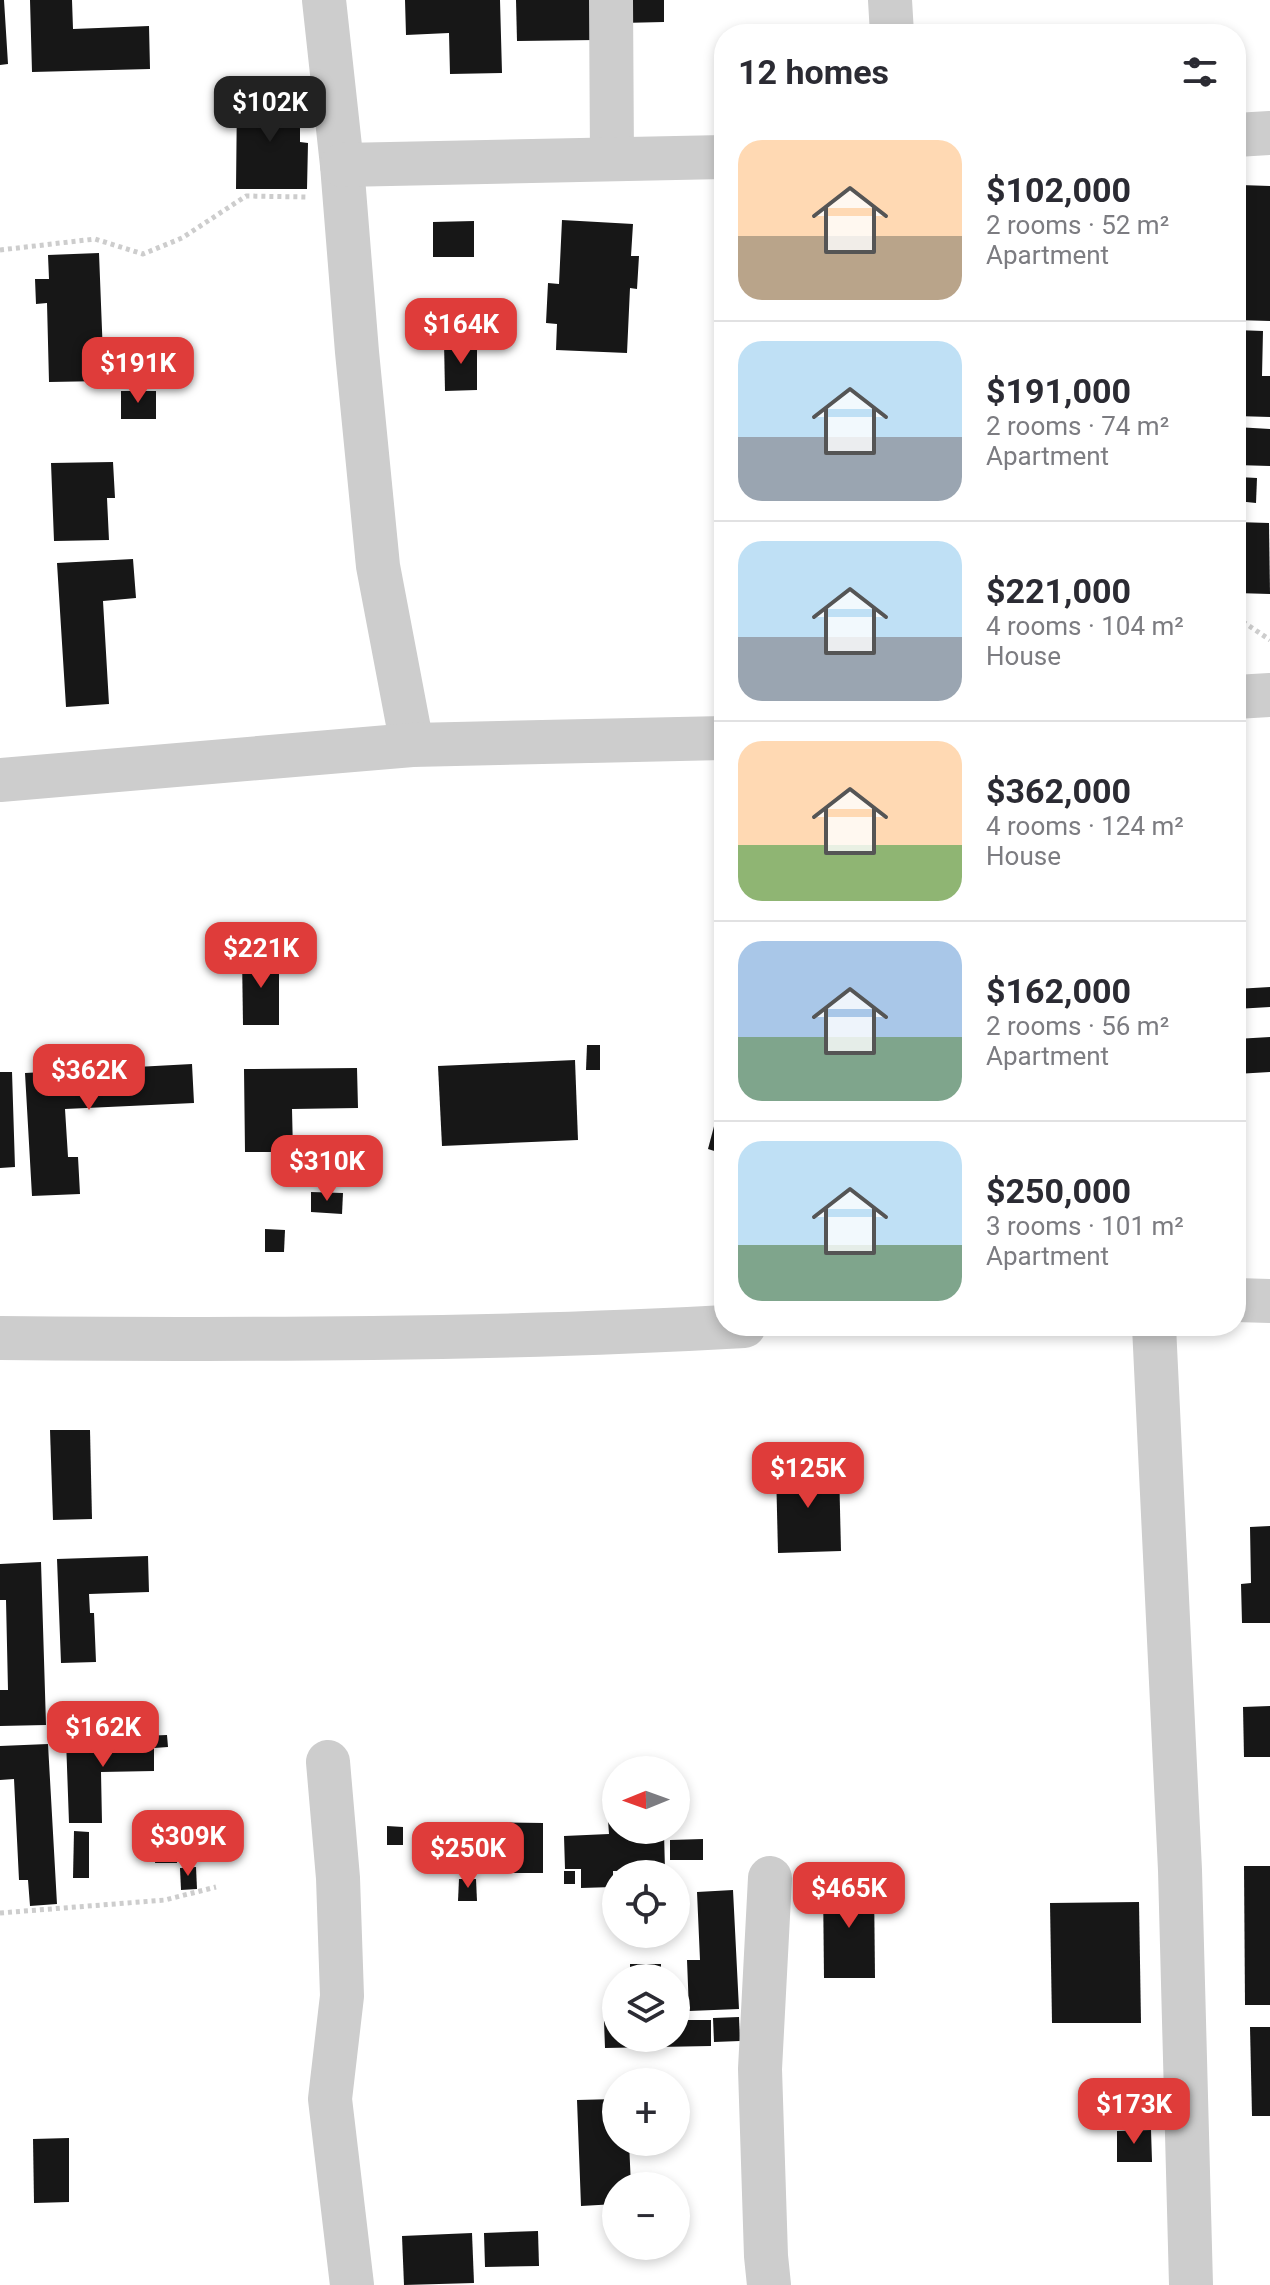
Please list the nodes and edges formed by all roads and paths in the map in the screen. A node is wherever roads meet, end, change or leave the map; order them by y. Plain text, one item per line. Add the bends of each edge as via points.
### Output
1 (324, 0) edge
2 (611, 0) edge
3 (890, 0) edge
4 (891, 24) edge
5 (1270, 133) edge
6 (1246, 134) edge
7 (714, 157) edge
8 (612, 159) junction
9 (344, 181) junction
10 (0, 250) edge
11 (1246, 624) edge
12 (1270, 640) edge
13 (1270, 695) edge
14 (1246, 696) edge
15 (714, 738) edge
16 (412, 745) junction
17 (0, 780) edge
18 (1246, 1300) edge
19 (1270, 1301) edge
20 (714, 1328) edge
21 (1154, 1336) edge
22 (0, 1338) edge
23 (328, 1762) dead end
24 (770, 1878) dead end
25 (216, 1887) dead end
26 (0, 1913) edge
27 (352, 2285) edge
28 (769, 2285) edge
29 (1191, 2285) edge

1 - 9 street
2 - 8 street
3 - 4 street
5 - 6 street
7 - 8 street
8 - 9 street
9 - 10 path via 246,196 182,238 143,254 95,239
9 - 16 street via 378,566
11 - 12 path
13 - 14 street
15 - 16 street
16 - 17 street
18 - 19 street
20 - 22 street via 590,1335
21 - 29 street via 1180,1870
23 - 27 street via 342,1996 330,2099
24 - 28 street via 760,2069
25 - 26 path via 165,1900

